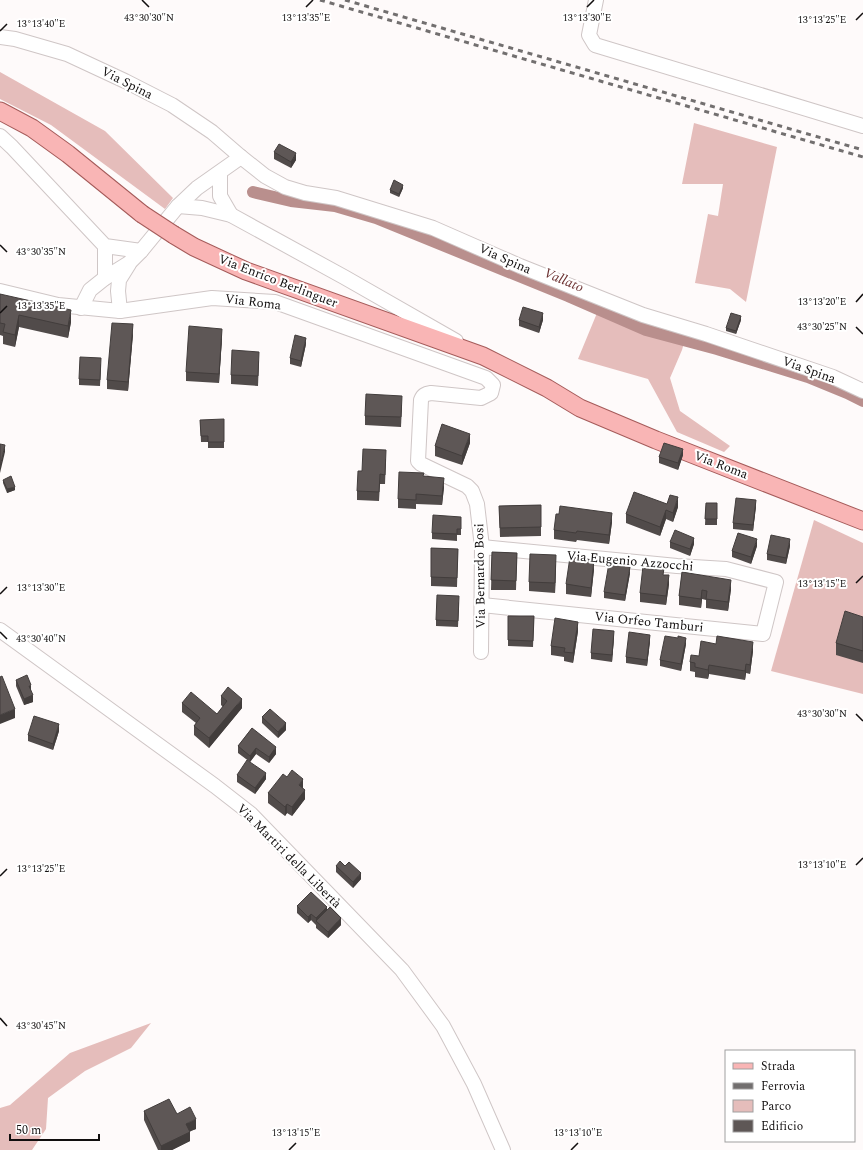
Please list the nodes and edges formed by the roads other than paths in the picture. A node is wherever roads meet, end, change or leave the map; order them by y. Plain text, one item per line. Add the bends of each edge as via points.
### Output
1 (596, 0) edge
2 (0, 37) edge
3 (0, 111) edge
4 (863, 126) edge
5 (0, 136) edge
6 (241, 157) junction
7 (220, 173) junction
8 (178, 206) junction
9 (231, 215) junction
10 (105, 246) junction
11 (141, 251) junction
12 (130, 263) junction
13 (105, 278) junction
14 (0, 291) edge
15 (81, 308) junction
16 (120, 311) junction
17 (483, 356) junction
18 (493, 385) joint
19 (863, 390) edge
20 (580, 408) joint
21 (863, 521) edge
22 (482, 547) junction
23 (776, 582) joint
24 (482, 605) junction
25 (0, 630) edge
26 (481, 652) dead end
27 (503, 1150) edge

1 - 4 street via 589,35 595,45
2 - 6 street, Via Spina via 67,54 125,81 172,105 212,132
3 - 17 main road, Via Enrico Berlinguer, bridge via 32,128 142,214 194,247 246,271
5 - 10 street
6 - 7 street
6 - 19 street, Via Spina via 265,176 285,187 305,194 336,198 434,228 520,266 643,315 833,377
7 - 8 street via 197,188
7 - 9 street via 220,196
8 - 9 street via 202,208
8 - 11 street
9 - 17 street
10 - 11 street
10 - 13 street
11 - 12 street
12 - 13 street
12 - 16 street via 119,280
13 - 15 street via 90,290
14 - 15 street, Via Roma
15 - 16 street, Via Roma
16 - 18 street, Via Roma via 212,298 275,302 486,378
17 - 20 main road, Via Enrico Berlinguer via 547,388
18 - 22 street, Via Bernardo Bosi via 491,393 481,398 441,393 426,394 421,400 418,461 472,491 477,504
20 - 21 main road, Via Roma
22 - 23 street, Via Eugenio Azzocchi via 726,569
22 - 24 street, Via Bernardo Bosi
23 - 24 street, Via Orfeo Tamburi via 763,634
24 - 26 street, Via Bernardo Bosi
25 - 27 street, Via Martiri della Libertà via 251,814 402,970 443,1026 474,1084

